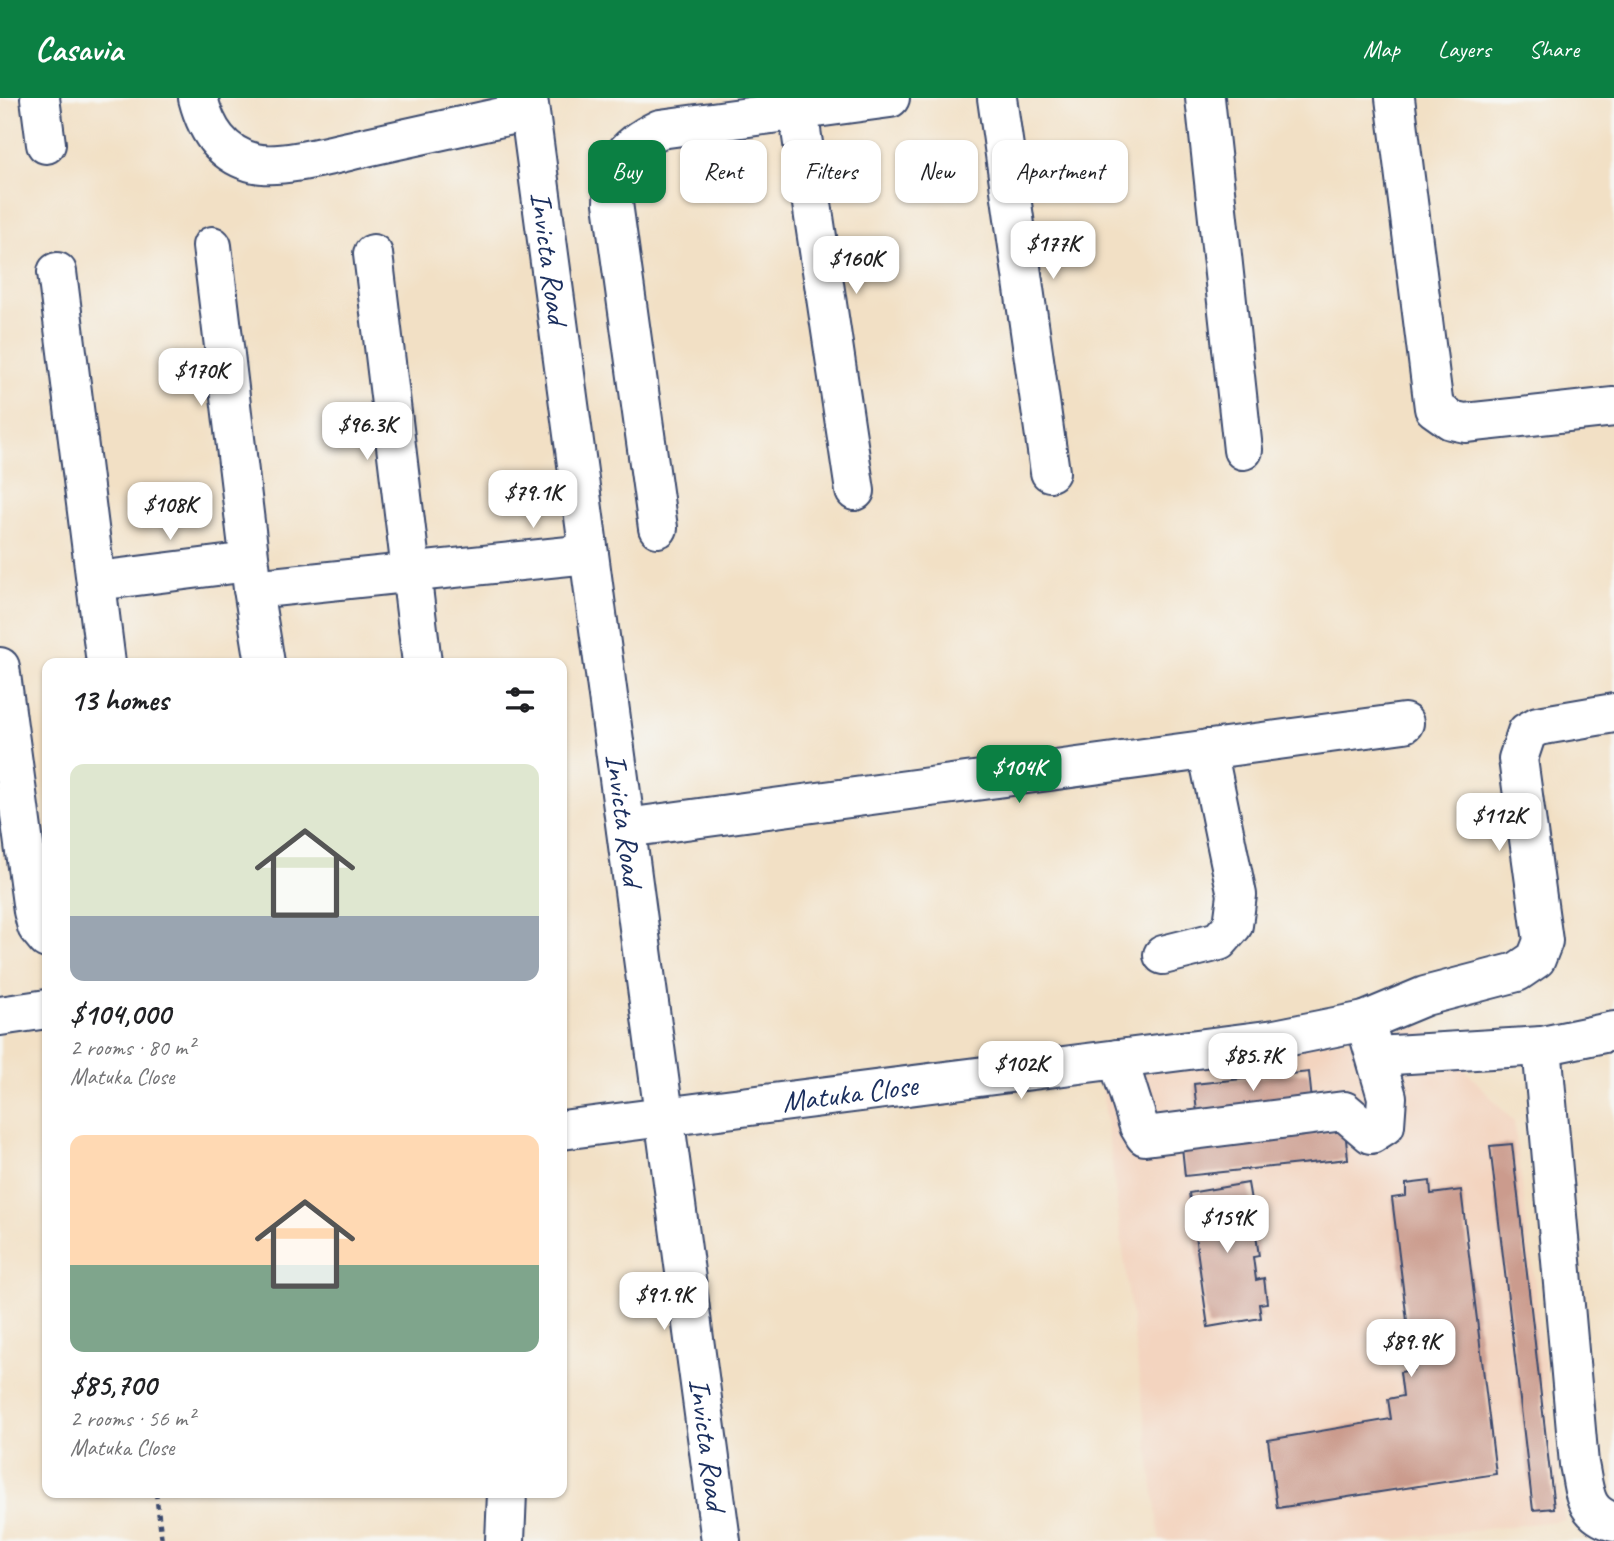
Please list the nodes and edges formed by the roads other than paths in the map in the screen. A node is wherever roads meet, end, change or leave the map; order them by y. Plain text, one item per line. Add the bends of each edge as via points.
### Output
1 (40, 98) edge
2 (198, 98) edge
3 (890, 98) edge
4 (997, 98) edge
5 (1205, 98) edge
6 (1395, 98) edge
7 (529, 104) edge
8 (798, 110) junction
9 (46, 144) dead end
10 (212, 246) dead end
11 (373, 254) dead end
12 (57, 272) dead end
13 (1614, 407) edge
14 (1243, 450) dead end
15 (1050, 472) dead end
16 (855, 491) dead end
17 (658, 528) dead end
18 (587, 554) junction
19 (410, 571) junction
20 (251, 576) junction
21 (97, 582) junction
22 (105, 658) edge
23 (264, 658) edge
24 (421, 658) edge
25 (0, 667) edge
26 (1614, 713) edge
27 (1404, 723) dead end
28 (1207, 749) junction
29 (626, 828) junction
30 (42, 933) edge
31 (1163, 955) dead end
32 (42, 1010) edge
33 (0, 1016) edge
34 (1614, 1031) edge
35 (1371, 1039) junction
36 (1542, 1046) junction
37 (1118, 1059) junction
38 (667, 1116) junction
39 (567, 1129) edge
40 (507, 1498) edge
41 (1614, 1522) edge
42 (505, 1541) edge
43 (721, 1541) edge

1 - 9 street
2 - 7 street via 215,140 236,156 257,163 311,159
3 - 8 street
4 - 15 street
5 - 14 street
6 - 13 street via 1434,408 1465,423
7 - 18 street, Invicta Road
8 - 16 street
8 - 17 street via 660,129 629,148 616,167 614,203
10 - 20 street
11 - 19 street
12 - 21 street
18 - 19 street
18 - 29 street, Invicta Road
19 - 20 street
19 - 24 street
20 - 21 street
20 - 23 street
21 - 22 street
25 - 30 street via 33,911
26 - 35 street via 1538,726 1523,740 1518,759 1543,941 1536,959 1517,972 1425,996
27 - 28 street
28 - 29 street
28 - 31 street via 1237,895 1233,925 1219,941
29 - 38 street, Invicta Road
32 - 33 street
34 - 36 street
35 - 36 street
35 - 37 street, Matuka Close via 1275,1039
35 - 37 street via 1388,1115 1385,1125 1371,1134 1343,1111 1145,1136
36 - 41 street via 1579,1464 1587,1502 1598,1517
37 - 38 street, Matuka Close
38 - 39 street, Matuka Close
38 - 43 street, Invicta Road
40 - 42 street

